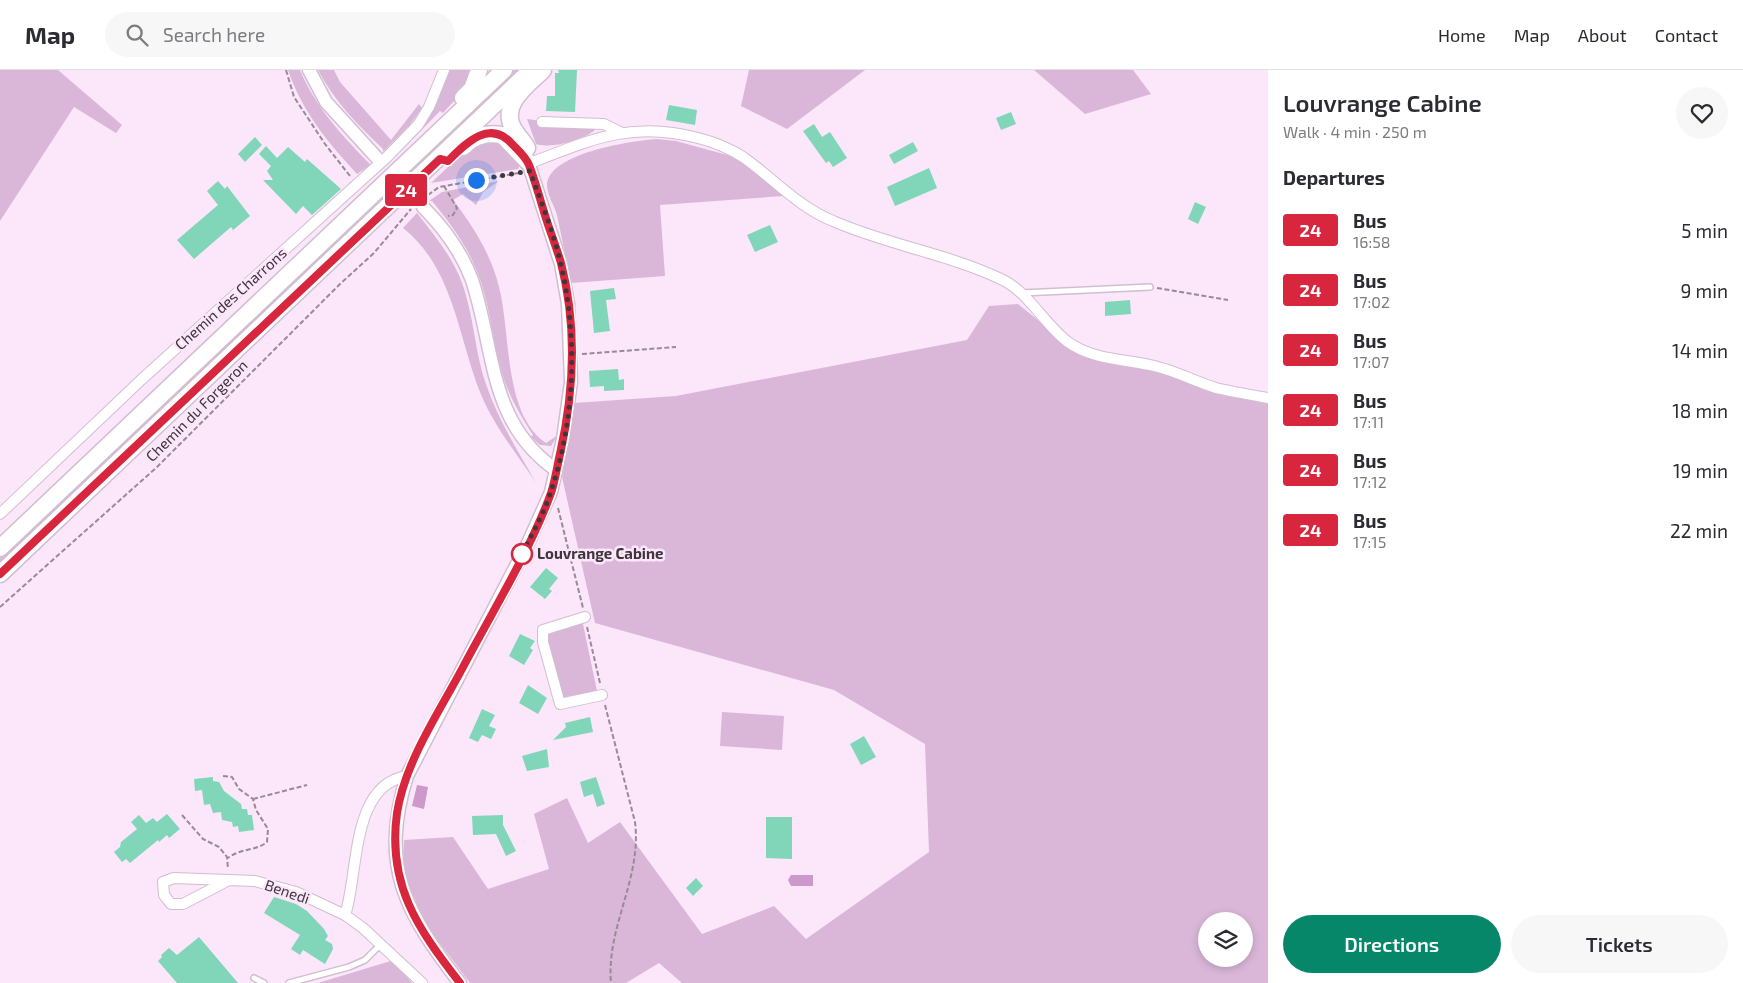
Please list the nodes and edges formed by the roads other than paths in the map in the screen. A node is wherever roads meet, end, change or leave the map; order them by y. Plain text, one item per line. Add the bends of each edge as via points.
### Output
1 (309, 70) edge
2 (444, 70) edge
3 (479, 70) edge
4 (504, 70) edge
5 (531, 70) edge
6 (543, 70) edge
7 (452, 120) junction
8 (542, 122) dead end
9 (622, 133) junction
10 (377, 158) tunnel mouth
11 (440, 159) junction
12 (529, 166) junction
13 (423, 207) tunnel mouth
14 (1150, 287) road end
15 (1020, 293) junction
16 (1268, 398) edge
17 (556, 470) junction
18 (0, 514) edge
19 (0, 548) edge
20 (0, 574) edge
21 (585, 617) dead end
22 (602, 695) dead end
23 (407, 776) junction
24 (227, 881) junction
25 (345, 915) junction
26 (381, 944) junction
27 (254, 978) dead end
28 (264, 983) edge
29 (289, 983) edge
30 (422, 983) edge
31 (460, 983) edge

1 - 10 street via 326,102
2 - 18 street, Chemin des Charrons via 418,125
3 - 7 highway via 472,89 450,111
4 - 7 highway
5 - 11 highway
6 - 12 highway via 519,93 510,111 513,127 530,154
7 - 19 highway
8 - 9 street via 604,124
9 - 12 street via 590,140
9 - 15 street via 637,130 680,133 729,149 803,205 832,221 976,269 1005,281
11 - 12 highway via 448,161 476,136 492,134 509,140
11 - 20 highway
12 - 17 street via 561,264 568,304 572,355 569,407
13 - 17 street via 454,245 471,278 493,374 504,405 530,449
14 - 15 lane
15 - 16 street via 1068,342 1083,351 1147,364 1214,387
17 - 23 street via 551,492 528,541
21 - 22 street via 544,630 543,642 560,704
23 - 25 street via 393,778 384,785 368,812 357,839 350,901
23 - 31 street via 398,812 396,866 411,913 428,942
24 - 24 street, Benedi via 169,879 163,882 162,888 171,904 183,904
24 - 25 street, Benedi via 254,881 296,892
25 - 26 street, Benedi
26 - 29 lane via 365,960
26 - 30 street, Benedi
27 - 28 lane

